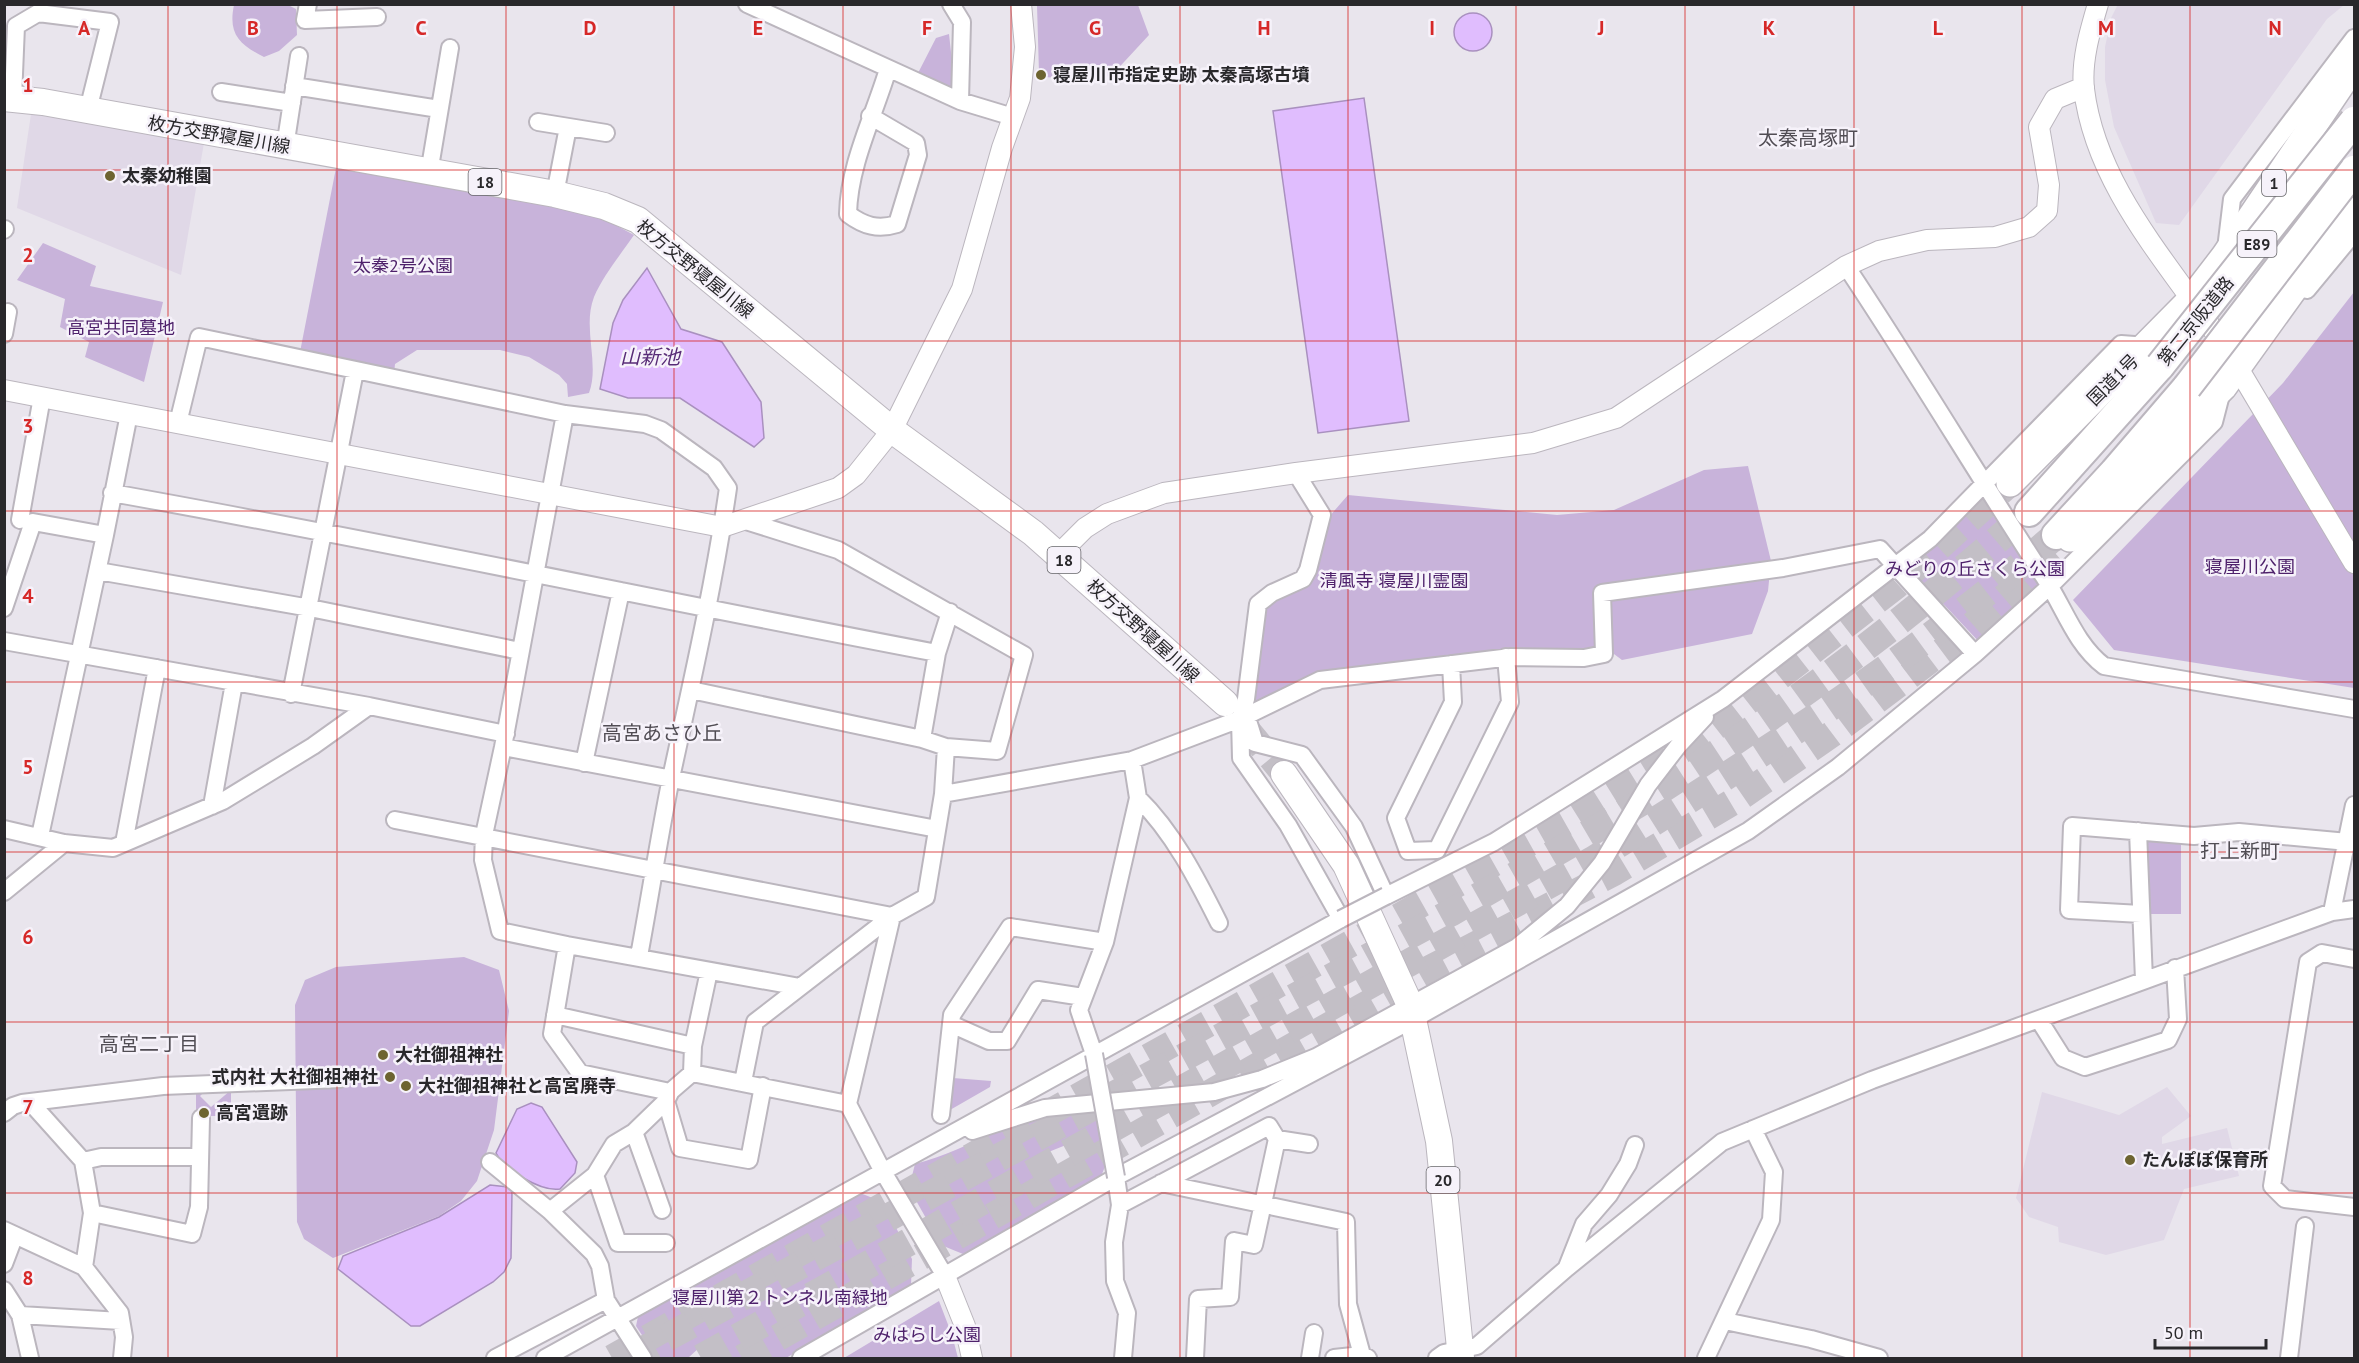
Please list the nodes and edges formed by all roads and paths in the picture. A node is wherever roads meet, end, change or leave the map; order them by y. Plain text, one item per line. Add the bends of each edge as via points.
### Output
1 (308, 4) edge
2 (747, 4) edge
3 (951, 4) edge
4 (1021, 4) edge
5 (2098, 4) edge
6 (356, 10) edge
7 (377, 17) dead end
8 (2355, 38) edge
9 (450, 48) dead end
10 (299, 56) dead end
11 (2355, 65) edge
12 (888, 69) junction
13 (2084, 87) junction
14 (221, 92) dead end
15 (293, 94) junction
16 (9, 98) edge
17 (960, 101) junction
18 (88, 110) junction
19 (439, 110) junction
20 (870, 116) junction
21 (1013, 117) junction
22 (2355, 121) edge
23 (538, 122) dead end
24 (568, 127) junction
25 (606, 133) dead end
26 (285, 147) junction
27 (2355, 170) edge
28 (429, 173) junction
29 (555, 194) junction
30 (2355, 205) edge
31 (2355, 233) edge
32 (2225, 256) junction
33 (1846, 266) junction
34 (2192, 300) junction
35 (10, 313) edge
36 (2266, 328) junction
37 (4, 334) edge
38 (2154, 356) junction
39 (355, 371) junction
40 (2230, 377) junction
41 (4, 390) edge
42 (42, 397) junction
43 (129, 414) junction
44 (565, 414) junction
45 (178, 423) junction
46 (891, 430) junction
47 (338, 452) junction
48 (1296, 473) junction
49 (1997, 485) junction
50 (112, 493) junction
51 (549, 494) junction
52 (2029, 512) tunnel mouth
53 (19, 520) edge
54 (746, 521) junction
55 (722, 527) junction
56 (324, 531) junction
57 (105, 535) junction
58 (2058, 541) joint
59 (1058, 555) junction
60 (2355, 563) edge
61 (1894, 567) junction
62 (98, 571) junction
63 (536, 573) junction
64 (2050, 586) junction
65 (621, 591) junction
66 (4, 608) edge
67 (310, 608) junction
68 (706, 609) junction
69 (950, 612) junction
70 (4, 641) edge
71 (520, 651) junction
72 (937, 652) junction
73 (82, 653) junction
74 (1975, 654) junction
75 (1506, 657) junction
76 (1451, 664) junction
77 (157, 668) junction
78 (234, 683) junction
79 (691, 690) junction
80 (291, 694) junction
81 (1723, 699) junction
82 (369, 706) junction
83 (2355, 709) edge
84 (1232, 711) junction
85 (922, 739) junction
86 (505, 740) junction
87 (946, 747) junction
88 (1132, 759) junction
89 (584, 763) junction
90 (1284, 774) tunnel mouth
91 (671, 780) junction
92 (942, 794) junction
93 (1138, 798) junction
94 (2355, 805) edge
95 (212, 806) junction
96 (395, 820) dead end
97 (4, 829) edge
98 (937, 829) junction
99 (2138, 831) junction
100 (484, 835) junction
101 (40, 836) junction
102 (2348, 842) junction
103 (64, 843) junction
104 (124, 843) junction
105 (656, 869) junction
106 (4, 892) edge
107 (1386, 896) junction
108 (2355, 909) edge
109 (2332, 912) junction
110 (2141, 914) junction
111 (892, 916) junction
112 (1341, 919) junction
113 (1219, 922) dead end
114 (1105, 942) junction
115 (567, 945) junction
116 (639, 956) junction
117 (2355, 959) edge
118 (2175, 968) junction
119 (709, 971) junction
120 (2144, 980) junction
121 (800, 987) junction
122 (1083, 997) junction
123 (1412, 1012) junction
124 (555, 1015) junction
125 (2039, 1020) junction
126 (951, 1024) junction
127 (693, 1046) junction
128 (1094, 1054) junction
129 (692, 1073) junction
130 (340, 1079) dead end
131 (743, 1082) junction
132 (763, 1086) junction
133 (668, 1097) junction
134 (31, 1102) junction
135 (848, 1104) junction
136 (4, 1113) edge
137 (941, 1115) dead end
138 (201, 1118) dead end
139 (1754, 1129) junction
140 (634, 1132) junction
141 (943, 1139) junction
142 (1277, 1139) junction
143 (1309, 1144) dead end
144 (1635, 1145) dead end
145 (200, 1157) junction
146 (83, 1161) junction
147 (490, 1162) dead end
148 (882, 1170) junction
149 (595, 1175) junction
150 (1116, 1177) junction
151 (1161, 1183) junction
152 (1262, 1204) junction
153 (1120, 1205) junction
154 (2355, 1207) edge
155 (662, 1210) dead end
156 (550, 1211) junction
157 (92, 1213) junction
158 (2305, 1226) dead end
159 (10, 1232) edge
160 (666, 1244) dead end
161 (4, 1264) edge
162 (84, 1267) junction
163 (1567, 1268) junction
164 (945, 1276) junction
165 (4, 1290) edge
166 (606, 1300) junction
167 (20, 1316) junction
168 (618, 1319) junction
169 (1725, 1321) junction
170 (121, 1322) junction
171 (1314, 1333) dead end
172 (1453, 1356) edge
173 (1365, 1357) edge
174 (30, 1359) edge
175 (122, 1359) edge
176 (495, 1359) edge
177 (545, 1359) edge
178 (644, 1359) edge
179 (801, 1359) edge
180 (972, 1359) edge
181 (1123, 1359) edge
182 (1195, 1359) edge
183 (1310, 1359) edge
184 (1334, 1359) edge
185 (1706, 1359) edge
186 (1879, 1359) edge
187 (2289, 1359) edge

1 - 6 street via 305,20
2 - 12 street
3 - 17 street via 962,22
4 - 21 street via 1025,47 1020,98
5 - 13 street via 2087,45
6 - 7 street
8 - 32 street via 2232,199
9 - 19 street
10 - 15 street
11 - 32 highway, 国道1号 / 1
12 - 17 street
12 - 20 street
13 - 33 street via 2055,99 2039,127 2049,185 2047,211 2029,227 1995,237 1927,240 1879,251
13 - 34 street via 2102,157 2131,212
14 - 15 street
15 - 19 street
15 - 26 street
16 - 18 main road, 枚方交野寝屋川線 / 18
16 - 18 street via 16,26 38,13 110,22
17 - 21 street
18 - 26 main road, 枚方交野寝屋川線 / 18
19 - 28 street
20 - 20 street via 848,197 848,214 859,223 882,229 897,224 918,155 916,144
21 - 46 street via 962,289
22 - 38 highway, 第二京阪道路 / E89, bridge
23 - 24 street
24 - 25 street
24 - 29 street
26 - 28 main road, 枚方交野寝屋川線 / 18
27 - 58 highway, 第二京阪道路 / E89, bridge via 2187,387
28 - 29 main road, 枚方交野寝屋川線 / 18
29 - 46 main road, 枚方交野寝屋川線 / 18 via 604,206 638,220
30 - 36 highway
31 - 36 street via 2289,312
32 - 34 highway, 国道1号 / 1
33 - 48 street via 1616,418 1533,443
33 - 49 street via 1931,395
34 - 38 highway, 国道1号 / 1
34 - 40 street
35 - 37 street
36 - 40 highway
38 - 49 highway, 国道1号 / 1
38 - 52 highway, 第二京阪道路 / E89
39 - 44 street
39 - 45 street via 199,337
39 - 47 street
40 - 58 highway
40 - 60 street
40 - 64 street via 2214,422
41 - 42 street
42 - 43 street
42 - 53 street
43 - 45 street
43 - 50 street
44 - 51 street
44 - 55 street via 645,424 670,436 714,468 728,488
45 - 47 street
46 - 54 street via 872,458 838,488
46 - 59 main road, 枚方交野寝屋川線 / 18
47 - 51 street
47 - 56 street
48 - 59 street via 1164,493 1107,514 1085,528
48 - 84 street via 1322,515 1308,570 1303,579 1258,604 1246,699
49 - 61 street
49 - 64 street
50 - 56 street
50 - 57 street
51 - 55 street
51 - 63 street
53 - 57 street
53 - 66 street
54 - 55 street
54 - 69 street via 838,550
55 - 68 street
56 - 63 street
56 - 67 street
57 - 62 street
59 - 84 main road, 枚方交野寝屋川線 / 18
61 - 74 street
61 - 75 street via 1880,549 1783,568 1602,593 1604,654 1584,658
61 - 81 street
62 - 67 street
62 - 73 street
63 - 65 street
63 - 71 street
64 - 74 street
64 - 83 street via 2089,655 2104,666
65 - 68 street
65 - 89 street
67 - 71 street
67 - 80 street
68 - 72 street
68 - 79 street
69 - 72 street
69 - 87 street via 1024,655 997,751
70 - 73 street
71 - 86 street
72 - 85 street
73 - 77 street
73 - 101 street
74 - 123 street via 1838,767 1748,831
75 - 76 street
75 - 76 street via 1510,702 1437,850 1408,851 1396,818 1453,702
76 - 84 street via 1320,680
77 - 78 street
77 - 104 street
78 - 80 street
78 - 95 street
79 - 85 street
79 - 91 street
80 - 82 street
81 - 107 street via 1494,842
81 - 123 street via 1648,785 1602,863 1567,906 1517,947
82 - 86 street
82 - 95 street via 313,746
84 - 88 street
84 - 107 street via 1249,724 1255,742 1302,755 1354,826
84 - 112 street via 1241,758 1288,825
85 - 87 street
86 - 89 street
86 - 100 street
87 - 92 street
88 - 92 street
88 - 93 street
89 - 91 street
90 - 123 main road via 1346,865
91 - 98 street
91 - 105 street
92 - 98 street
93 - 113 street via 1154,813
93 - 114 street
94 - 102 street
95 - 104 street
96 - 100 street
97 - 101 street
98 - 111 street via 926,897
99 - 102 street via 2194,836 2239,832
99 - 110 street
99 - 110 street via 2072,826 2069,910
100 - 105 street
100 - 115 street via 483,860 500,931
101 - 103 street
102 - 109 street
103 - 104 street via 113,848
103 - 106 street
105 - 111 street
105 - 116 street
107 - 112 street, bridge
108 - 109 street
109 - 118 street
110 - 120 street
111 - 121 street
111 - 135 street
112 - 128 street
114 - 122 street
114 - 126 street via 1010,927 952,1015
115 - 116 street
115 - 124 street
116 - 119 street
117 - 154 street via 2322,953 2308,962 2272,1186 2284,1199
118 - 120 street
118 - 125 street via 2178,1019 2168,1040 2085,1067 2063,1058
119 - 121 street
119 - 127 street
120 - 125 street
121 - 131 street via 755,1022
122 - 126 street via 1038,990 1007,1041 989,1041
122 - 128 street via 1079,1010
123 - 141 street via 1262,1079 1214,1092 1045,1108
123 - 150 street
123 - 172 main road, 20 via 1439,1141
124 - 127 street
124 - 133 street via 552,1034 580,1073
125 - 139 street via 1872,1080
126 - 137 street
127 - 129 street
128 - 141 street
128 - 150 street, bridge
129 - 131 street
129 - 133 street
130 - 134 street via 163,1086
131 - 132 street
132 - 133 street via 749,1160 680,1148
132 - 135 street
133 - 140 street
134 - 136 street via 13,1106
134 - 146 street
135 - 148 street
138 - 145 street
139 - 163 street via 1722,1142
139 - 169 street via 1774,1172 1771,1220
140 - 149 street via 614,1144
140 - 155 street
141 - 148 street
142 - 143 street
142 - 151 street via 1269,1126
142 - 152 street
144 - 163 street via 1609,1195 1584,1224
145 - 146 street via 101,1157
145 - 157 street via 199,1207 192,1234
146 - 157 street
147 - 156 street
148 - 164 street
148 - 168 street
149 - 156 street
149 - 160 street via 618,1243
150 - 153 street
150 - 164 street
151 - 152 street
151 - 153 street
152 - 173 street via 1346,1222 1348,1304
152 - 182 street via 1254,1245 1234,1241 1230,1297 1198,1299
153 - 181 street via 1114,1242 1115,1281 1127,1313
156 - 166 street via 594,1254
157 - 162 street
158 - 187 street
159 - 161 street
159 - 162 street
162 - 170 street via 120,1313
163 - 172 street via 1477,1346
164 - 179 street
164 - 180 street via 965,1326
165 - 167 street
166 - 168 street
166 - 176 street
167 - 170 street
167 - 174 street
168 - 177 street
168 - 178 street
169 - 185 street
169 - 186 street via 1811,1339
170 - 175 street
171 - 183 street
173 - 184 street

